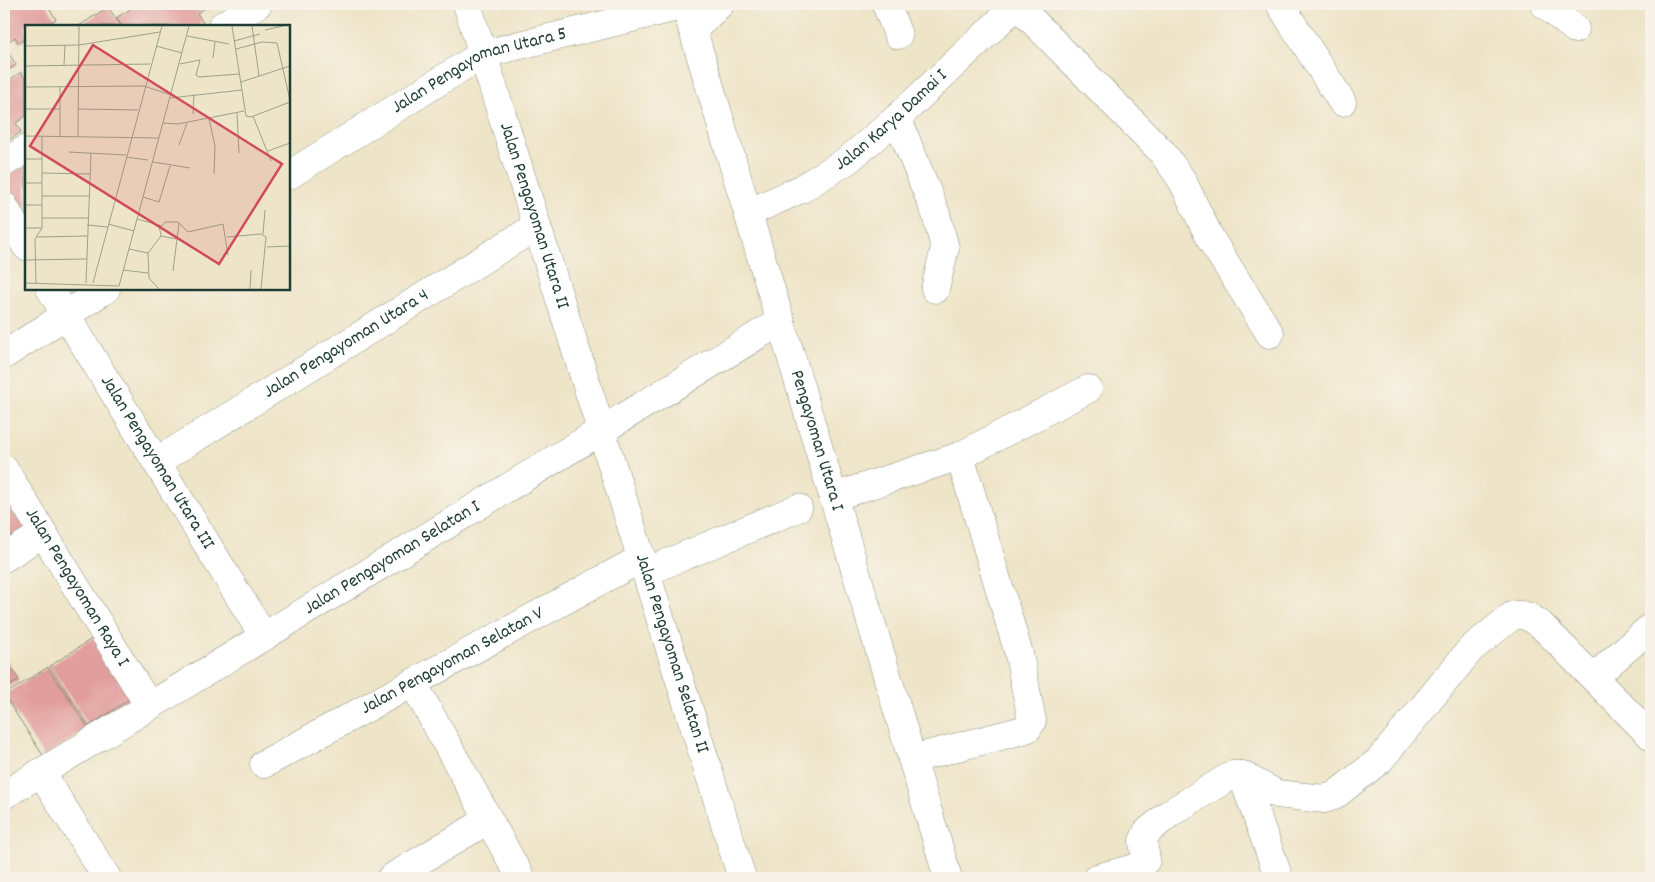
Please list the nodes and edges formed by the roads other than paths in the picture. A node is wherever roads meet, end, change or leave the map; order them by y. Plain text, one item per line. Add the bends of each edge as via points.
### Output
1 (258, 4) edge
2 (467, 4) edge
3 (720, 4) edge
4 (886, 4) edge
5 (1017, 4) edge
6 (1280, 4) edge
7 (1544, 4) edge
8 (688, 13) edge
9 (224, 25) edge
10 (1575, 29) dead end
11 (898, 35) dead end
12 (483, 54) junction
13 (1342, 102) dead end
14 (897, 118) junction
15 (25, 150) edge
16 (4, 163) edge
17 (290, 174) edge
18 (4, 206) edge
19 (748, 213) junction
20 (537, 226) junction
21 (25, 244) edge
22 (935, 289) dead end
23 (51, 290) edge
24 (104, 290) edge
25 (65, 314) junction
26 (781, 321) junction
27 (1270, 334) dead end
28 (4, 354) edge
29 (1088, 388) dead end
30 (601, 429) junction
31 (960, 456) junction
32 (156, 462) junction
33 (4, 469) edge
34 (834, 497) junction
35 (798, 508) dead end
36 (43, 533) junction
37 (4, 558) edge
38 (644, 565) junction
39 (1651, 627) edge
40 (264, 636) junction
41 (1594, 677) junction
42 (413, 683) junction
43 (149, 706) junction
44 (1651, 736) edge
45 (912, 759) junction
46 (264, 764) dead end
47 (41, 772) junction
48 (1242, 775) junction
49 (4, 795) edge
50 (488, 820) junction
51 (1115, 876) edge
52 (107, 878) edge
53 (391, 878) edge
54 (521, 878) edge
55 (742, 878) edge
56 (948, 878) edge
57 (1280, 878) edge

1 - 9 street
2 - 12 street, Jalan Pengayoman Utara II
3 - 8 street
4 - 11 street
5 - 14 street, Jalan Karya Damai I
5 - 27 street via 1162,152 1182,180 1210,238
6 - 13 street
7 - 10 street
8 - 12 street, Jalan Pengayoman Utara 5
8 - 19 street, Pengayoman Utara I
12 - 17 street, Jalan Pengayoman Utara 5
12 - 20 street, Jalan Pengayoman Utara II
14 - 19 street, Jalan Karya Damai I via 848,160 800,189
14 - 22 street via 936,214 945,248
15 - 16 street
18 - 21 street
19 - 26 street, Pengayoman Utara I
20 - 30 street, Jalan Pengayoman Utara II
20 - 32 street, Jalan Pengayoman Utara 4
23 - 25 street, Jalan Pengayoman Utara III
24 - 25 street
25 - 28 street
25 - 32 street, Jalan Pengayoman Utara III
26 - 30 street, Jalan Pengayoman Selatan I
26 - 34 street, Pengayoman Utara I
29 - 31 street
30 - 38 street, Jalan Pengayoman Selatan II
30 - 40 street, Jalan Pengayoman Selatan I
31 - 34 street
31 - 45 street via 1019,654 1032,721 1028,728 1022,730
32 - 40 street, Jalan Pengayoman Utara III
33 - 36 street, Jalan Pengayoman Raya I
34 - 45 street, Pengayoman Utara I
35 - 38 street, Jalan Pengayoman Selatan V
36 - 37 street
36 - 43 street, Jalan Pengayoman Raya I
38 - 42 street, Jalan Pengayoman Selatan V
38 - 55 street, Jalan Pengayoman Selatan II
39 - 41 street
40 - 43 street, Jalan Pengayoman Selatan I
41 - 44 street
41 - 48 street via 1540,624 1518,614 1470,649 1380,760 1334,796 1324,799 1277,794
42 - 46 street, Jalan Pengayoman Selatan V
42 - 50 street
43 - 47 street, Jalan Pengayoman Selatan I
45 - 56 street, Pengayoman Utara I
47 - 49 street, Jalan Pengayoman Selatan I
47 - 52 street
48 - 51 street via 1232,776 1147,832 1143,841 1146,860 1142,866
48 - 57 street
50 - 53 street
50 - 54 street

